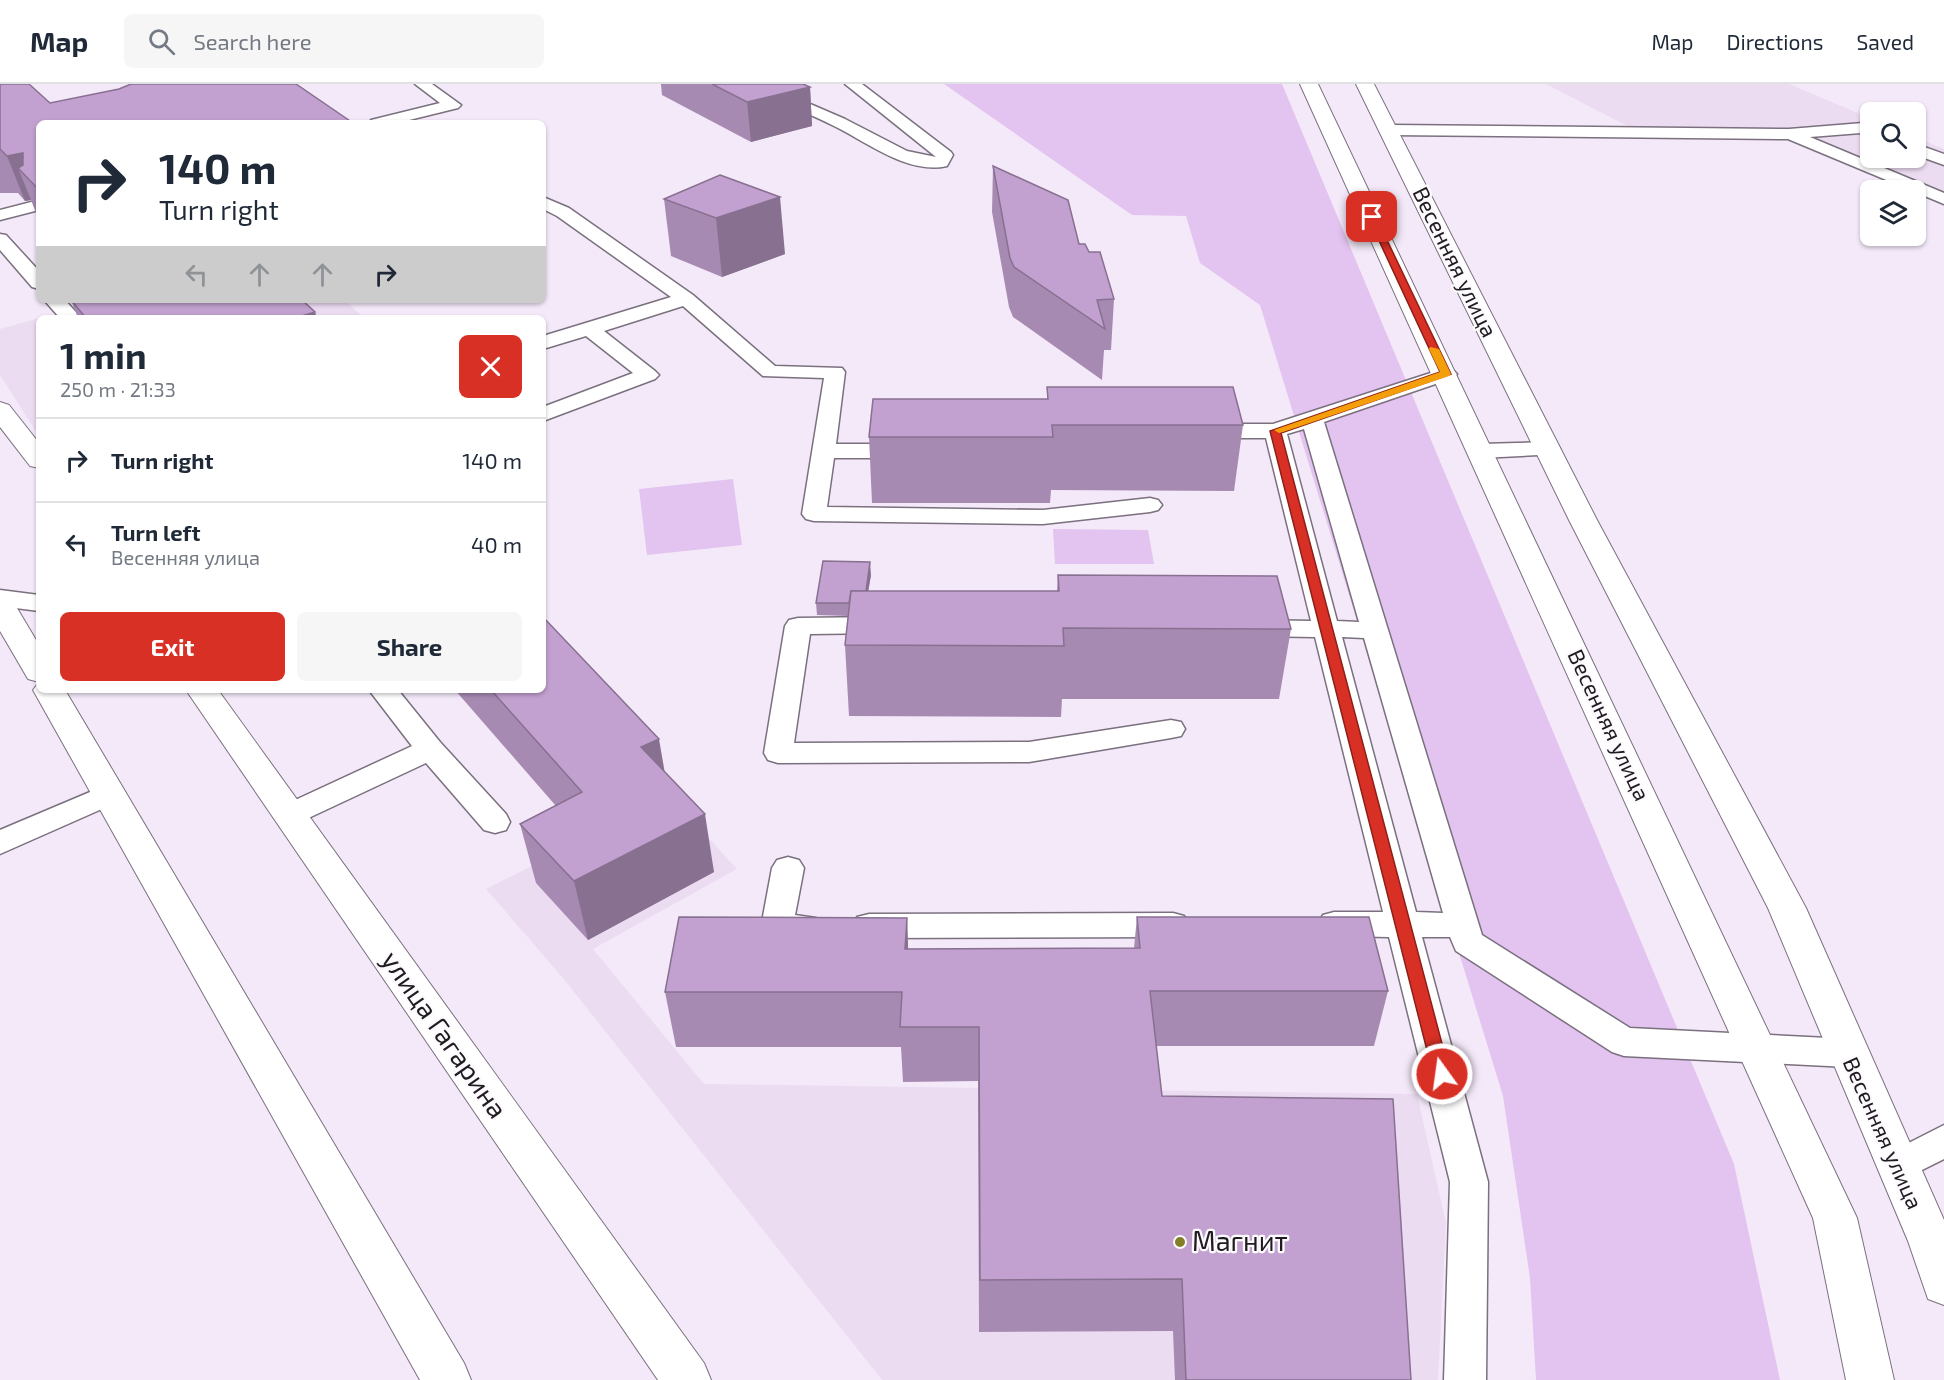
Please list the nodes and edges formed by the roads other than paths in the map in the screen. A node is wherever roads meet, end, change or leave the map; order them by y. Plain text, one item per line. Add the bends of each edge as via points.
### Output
1 (422, 84) edge
2 (768, 84) edge
3 (852, 84) edge
4 (1309, 84) edge
5 (1365, 84) edge
6 (390, 120) edge
7 (1860, 128) edge
8 (1390, 130) junction
9 (1789, 134) junction
10 (1926, 153) edge
11 (1944, 160) edge
12 (1944, 199) edge
13 (546, 204) edge
14 (36, 206) edge
15 (0, 215) edge
16 (0, 239) edge
17 (36, 280) edge
18 (686, 300) junction
19 (57, 303) edge
20 (68, 315) edge
21 (589, 329) junction
22 (546, 342) edge
23 (1446, 374) junction
24 (546, 413) edge
25 (2, 414) edge
26 (1312, 419) junction
27 (1179, 431) edge
28 (1275, 431) junction
29 (1549, 449) junction
30 (1481, 450) junction
31 (824, 451) junction
32 (929, 451) edge
33 (36, 456) edge
34 (1150, 505) dead end
35 (0, 598) edge
36 (36, 603) edge
37 (0, 604) edge
38 (911, 625) edge
39 (1230, 628) edge
40 (1326, 629) junction
41 (1375, 630) junction
42 (36, 667) edge
43 (52, 693) edge
44 (204, 693) edge
45 (385, 693) edge
46 (1171, 729) dead end
47 (430, 749) junction
48 (109, 794) junction
49 (289, 815) junction
50 (495, 822) dead end
51 (0, 843) edge
52 (788, 868) dead end
53 (1403, 923) junction
54 (1202, 924) edge
55 (1308, 924) edge
56 (1463, 925) junction
57 (1760, 1050) junction
58 (1848, 1053) junction
59 (1944, 1141) edge
60 (1898, 1166) junction
61 (1944, 1284) edge
62 (447, 1380) edge
63 (687, 1380) edge
64 (1465, 1380) edge
65 (1870, 1380) edge

1 - 6 lane via 453,105
2 - 3 lane via 757,87 901,154 941,162 945,155
4 - 23 street, Весенняя улица
5 - 8 street, Весенняя улица
7 - 9 lane
8 - 9 lane
8 - 29 street, Весенняя улица
9 - 12 lane
10 - 11 lane
13 - 18 lane
14 - 15 lane
16 - 17 lane
18 - 21 lane
18 - 31 lane via 770,372 835,372
19 - 20 lane
21 - 22 lane
21 - 24 lane via 648,375
23 - 26 lane
23 - 30 street, Весенняя улица
25 - 33 street
26 - 28 lane
26 - 41 lane
27 - 28 lane
28 - 40 lane
29 - 30 lane
29 - 58 street, Весенняя улица via 1787,908
30 - 57 street, Весенняя улица
31 - 32 lane
31 - 34 lane via 814,514 1043,517
35 - 36 lane
37 - 42 street
38 - 46 lane via 798,626 778,753 1029,752
39 - 40 lane
40 - 41 lane
40 - 53 lane
41 - 56 lane
43 - 48 street
44 - 49 street, улица Гагарина
45 - 47 lane
47 - 49 lane
47 - 50 lane
48 - 51 lane
48 - 62 street
49 - 63 street, улица Гагарина
52 - 54 lane via 777,927
53 - 55 lane
53 - 56 lane
53 - 64 lane via 1469,1182
56 - 57 lane via 1468,942 1624,1042
57 - 58 lane
57 - 65 street, Весенняя улица via 1835,1218
58 - 60 street, Весенняя улица
59 - 60 lane
60 - 61 street, Весенняя улица via 1931,1241

